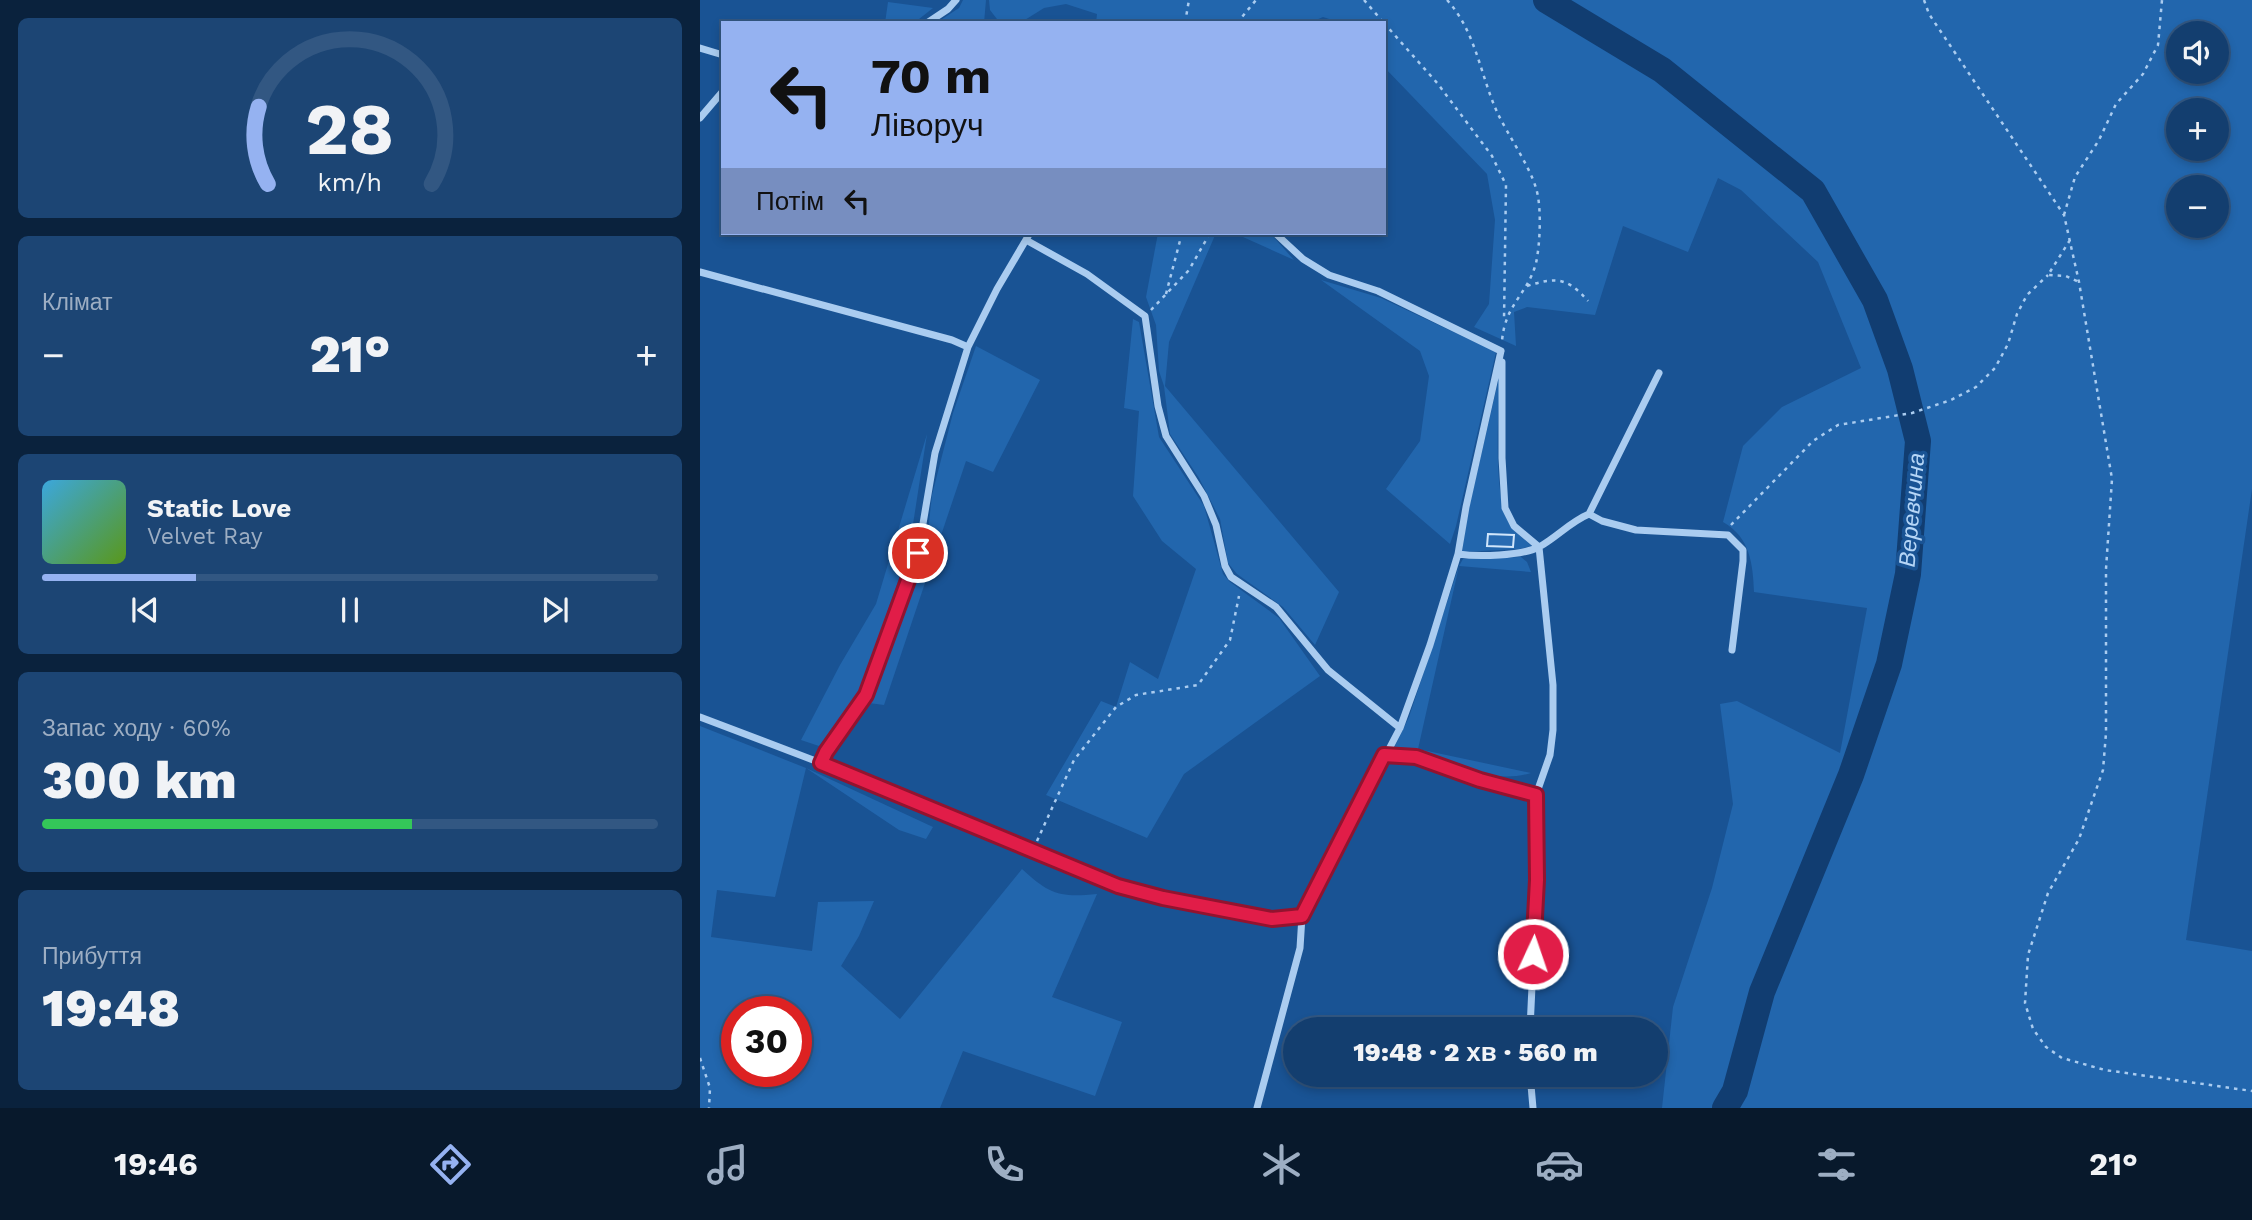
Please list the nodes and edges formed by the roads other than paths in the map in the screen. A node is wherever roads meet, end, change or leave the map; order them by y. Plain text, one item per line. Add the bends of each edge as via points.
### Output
1 (956, 0) edge
2 (930, 21) edge
3 (700, 48) edge
4 (721, 54) edge
5 (721, 93) edge
6 (700, 117) edge
7 (1277, 235) edge
8 (1028, 236) edge
9 (700, 272) edge
10 (968, 346) junction
11 (1501, 351) junction
12 (1659, 373) dead end
13 (1589, 514) junction
14 (1539, 547) junction
15 (1458, 554) junction
16 (1732, 650) dead end
17 (700, 717) edge
18 (1400, 728) junction
19 (1384, 755) junction
20 (821, 763) junction
21 (1536, 795) junction
22 (1302, 916) junction
23 (1531, 1017) edge
24 (1532, 1087) edge
25 (1257, 1108) edge
26 (1534, 1108) edge

1 - 2 street
3 - 4 street
5 - 6 street
7 - 11 street via 1329,275 1378,291
8 - 10 street
8 - 18 street via 1146,316 1166,436 1204,496 1231,577 1276,607 1328,670
9 - 10 street
10 - 20 street via 935,453 918,553 866,695
11 - 14 street via 1505,508 1514,526
11 - 15 street
12 - 13 street
13 - 14 street
13 - 16 street via 1636,530 1728,535 1742,551 1743,561
14 - 15 street via 1519,553
14 - 21 street via 1553,718 1549,755
15 - 18 street
17 - 20 street
18 - 19 street
19 - 21 street via 1416,757
19 - 22 street
20 - 22 street via 1118,886 1272,919
21 - 23 street
22 - 25 street via 1300,948
24 - 26 street

